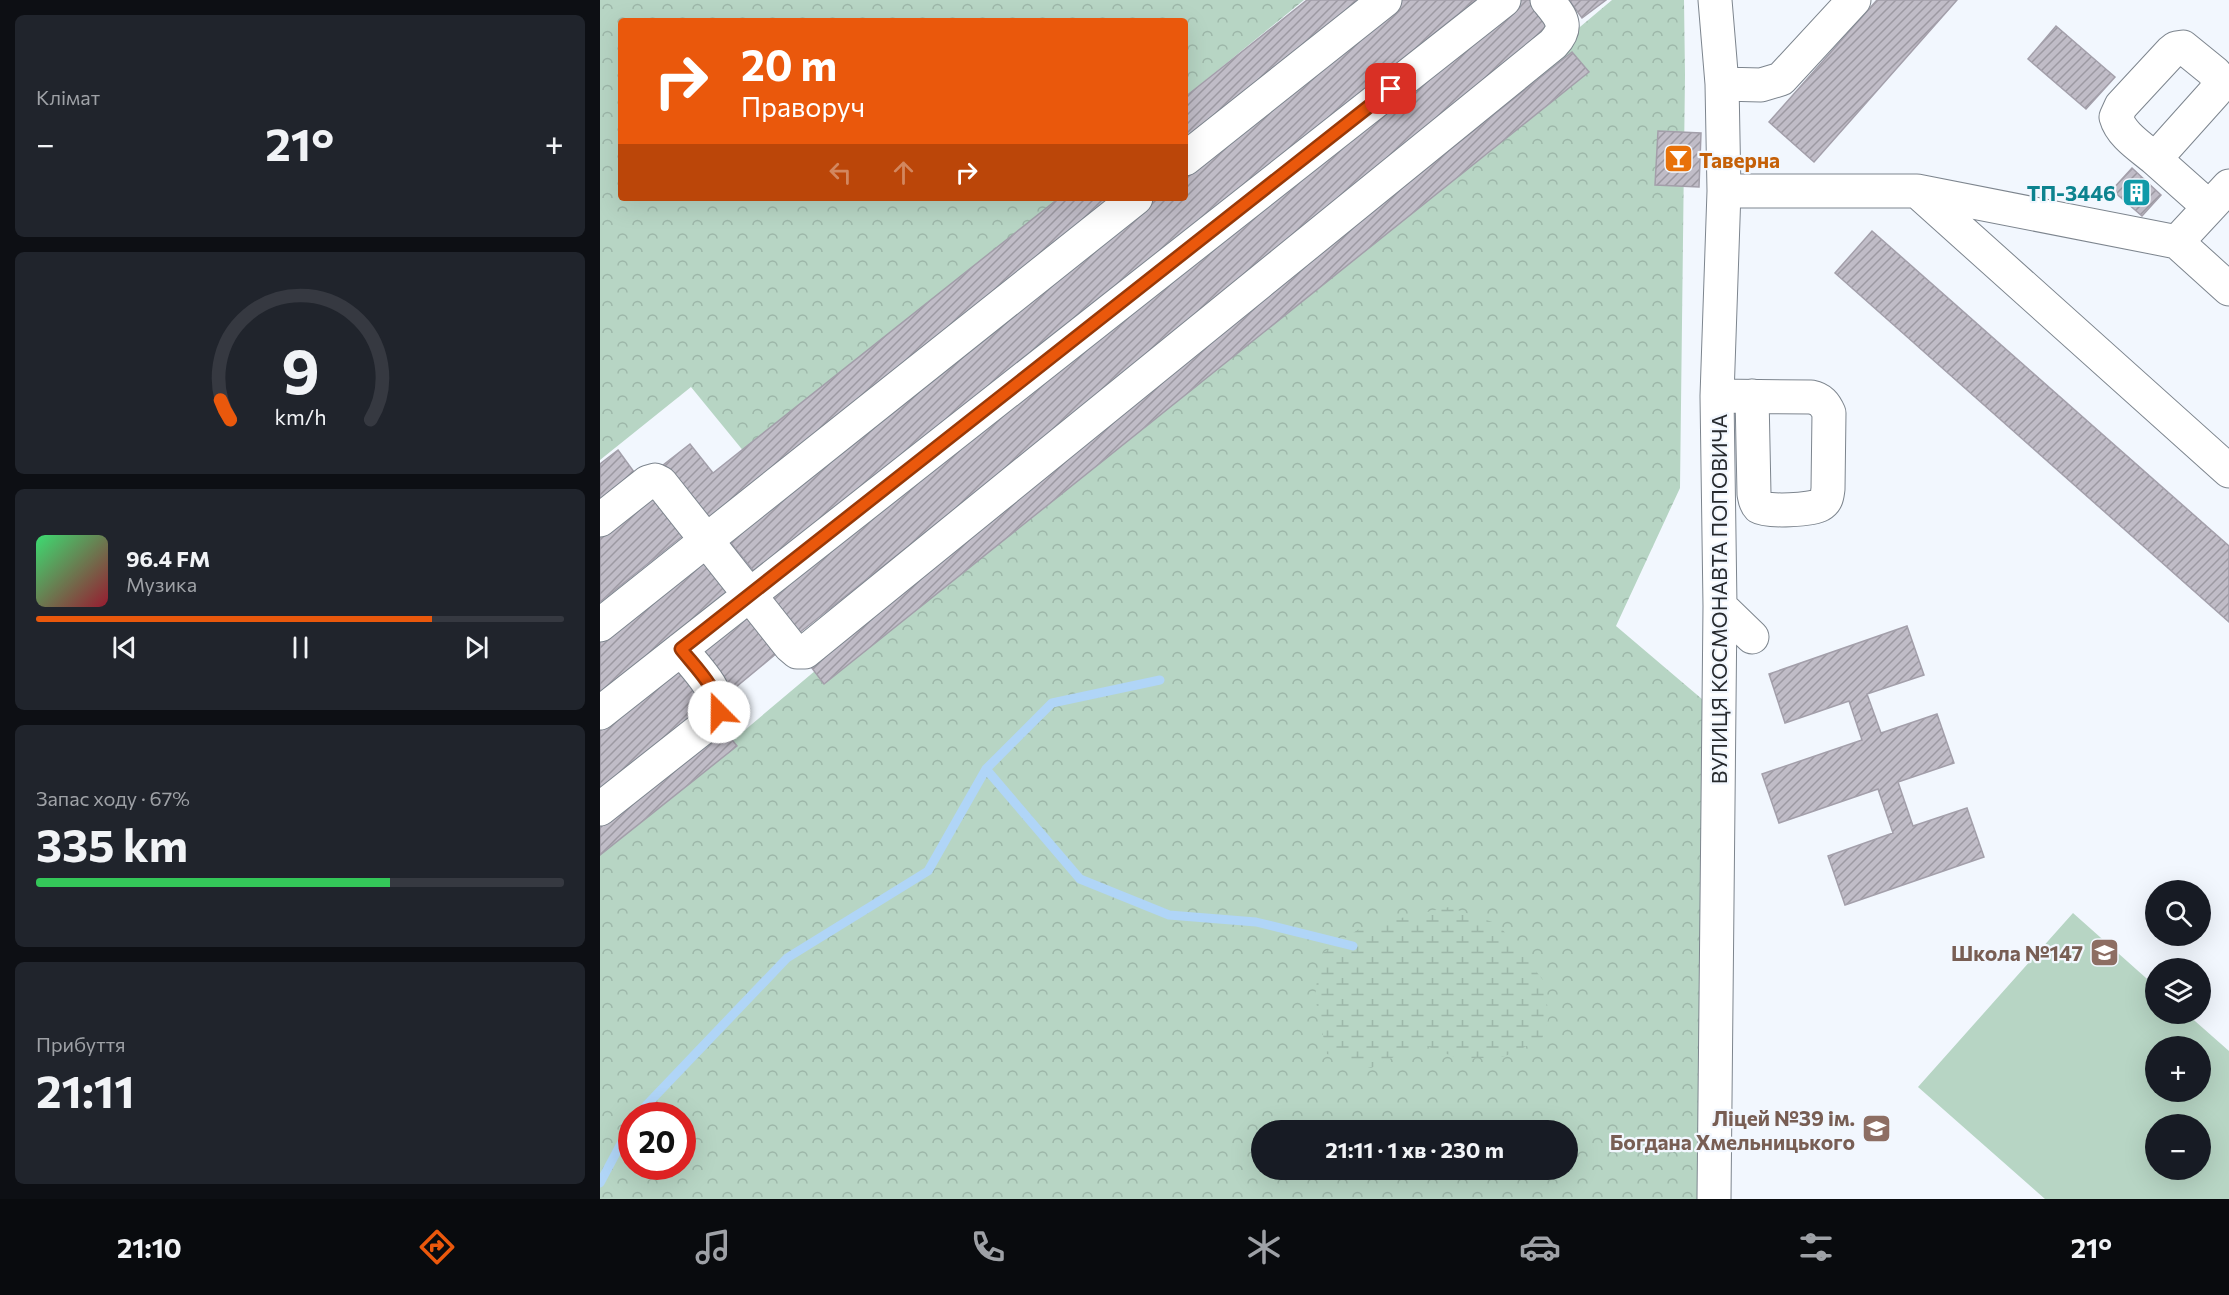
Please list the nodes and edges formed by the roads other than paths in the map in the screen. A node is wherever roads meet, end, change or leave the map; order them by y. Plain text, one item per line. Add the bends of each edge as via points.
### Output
1 (1385, 0) edge
2 (1504, 0) edge
3 (1547, 0) edge
4 (1716, 0) edge
5 (1854, 0) edge
6 (1722, 84) junction
7 (1188, 157) edge
8 (2155, 159) dead end
9 (1724, 191) junction
10 (1917, 191) junction
11 (2219, 196) edge
12 (1132, 201) edge
13 (2177, 242) junction
14 (2229, 289) edge
15 (1718, 396) junction
16 (1752, 396) dead end
17 (2229, 471) edge
18 (600, 520) edge
19 (707, 540) junction
20 (750, 594) junction
21 (1720, 606) junction
22 (600, 625) edge
23 (1752, 637) dead end
24 (681, 649) junction
25 (600, 713) edge
26 (600, 809) edge
27 (1714, 1199) edge

1 - 7 street
2 - 20 street
3 - 20 street via 1563,25 1553,45 805,652 790,646
4 - 6 street, ВУЛИЦЯ КОСМОНАВТА ПОПОВИЧА
5 - 6 street via 1781,79 1761,84
6 - 9 street, ВУЛИЦЯ КОСМОНАВТА ПОПОВИЧА
8 - 11 street
9 - 10 street
9 - 15 street, ВУЛИЦЯ КОСМОНАВТА ПОПОВИЧА
10 - 13 street
10 - 17 street
11 - 13 street
12 - 19 street
13 - 14 street
15 - 16 street
15 - 21 street, ВУЛИЦЯ КОСМОНАВТА ПОПОВИЧА
18 - 19 street via 655,480
19 - 20 street
19 - 22 street
20 - 24 street
21 - 23 street
21 - 27 street, ВУЛИЦЯ КОСМОНАВТА ПОПОВИЧА
24 - 25 street
24 - 26 street via 715,693 719,712

